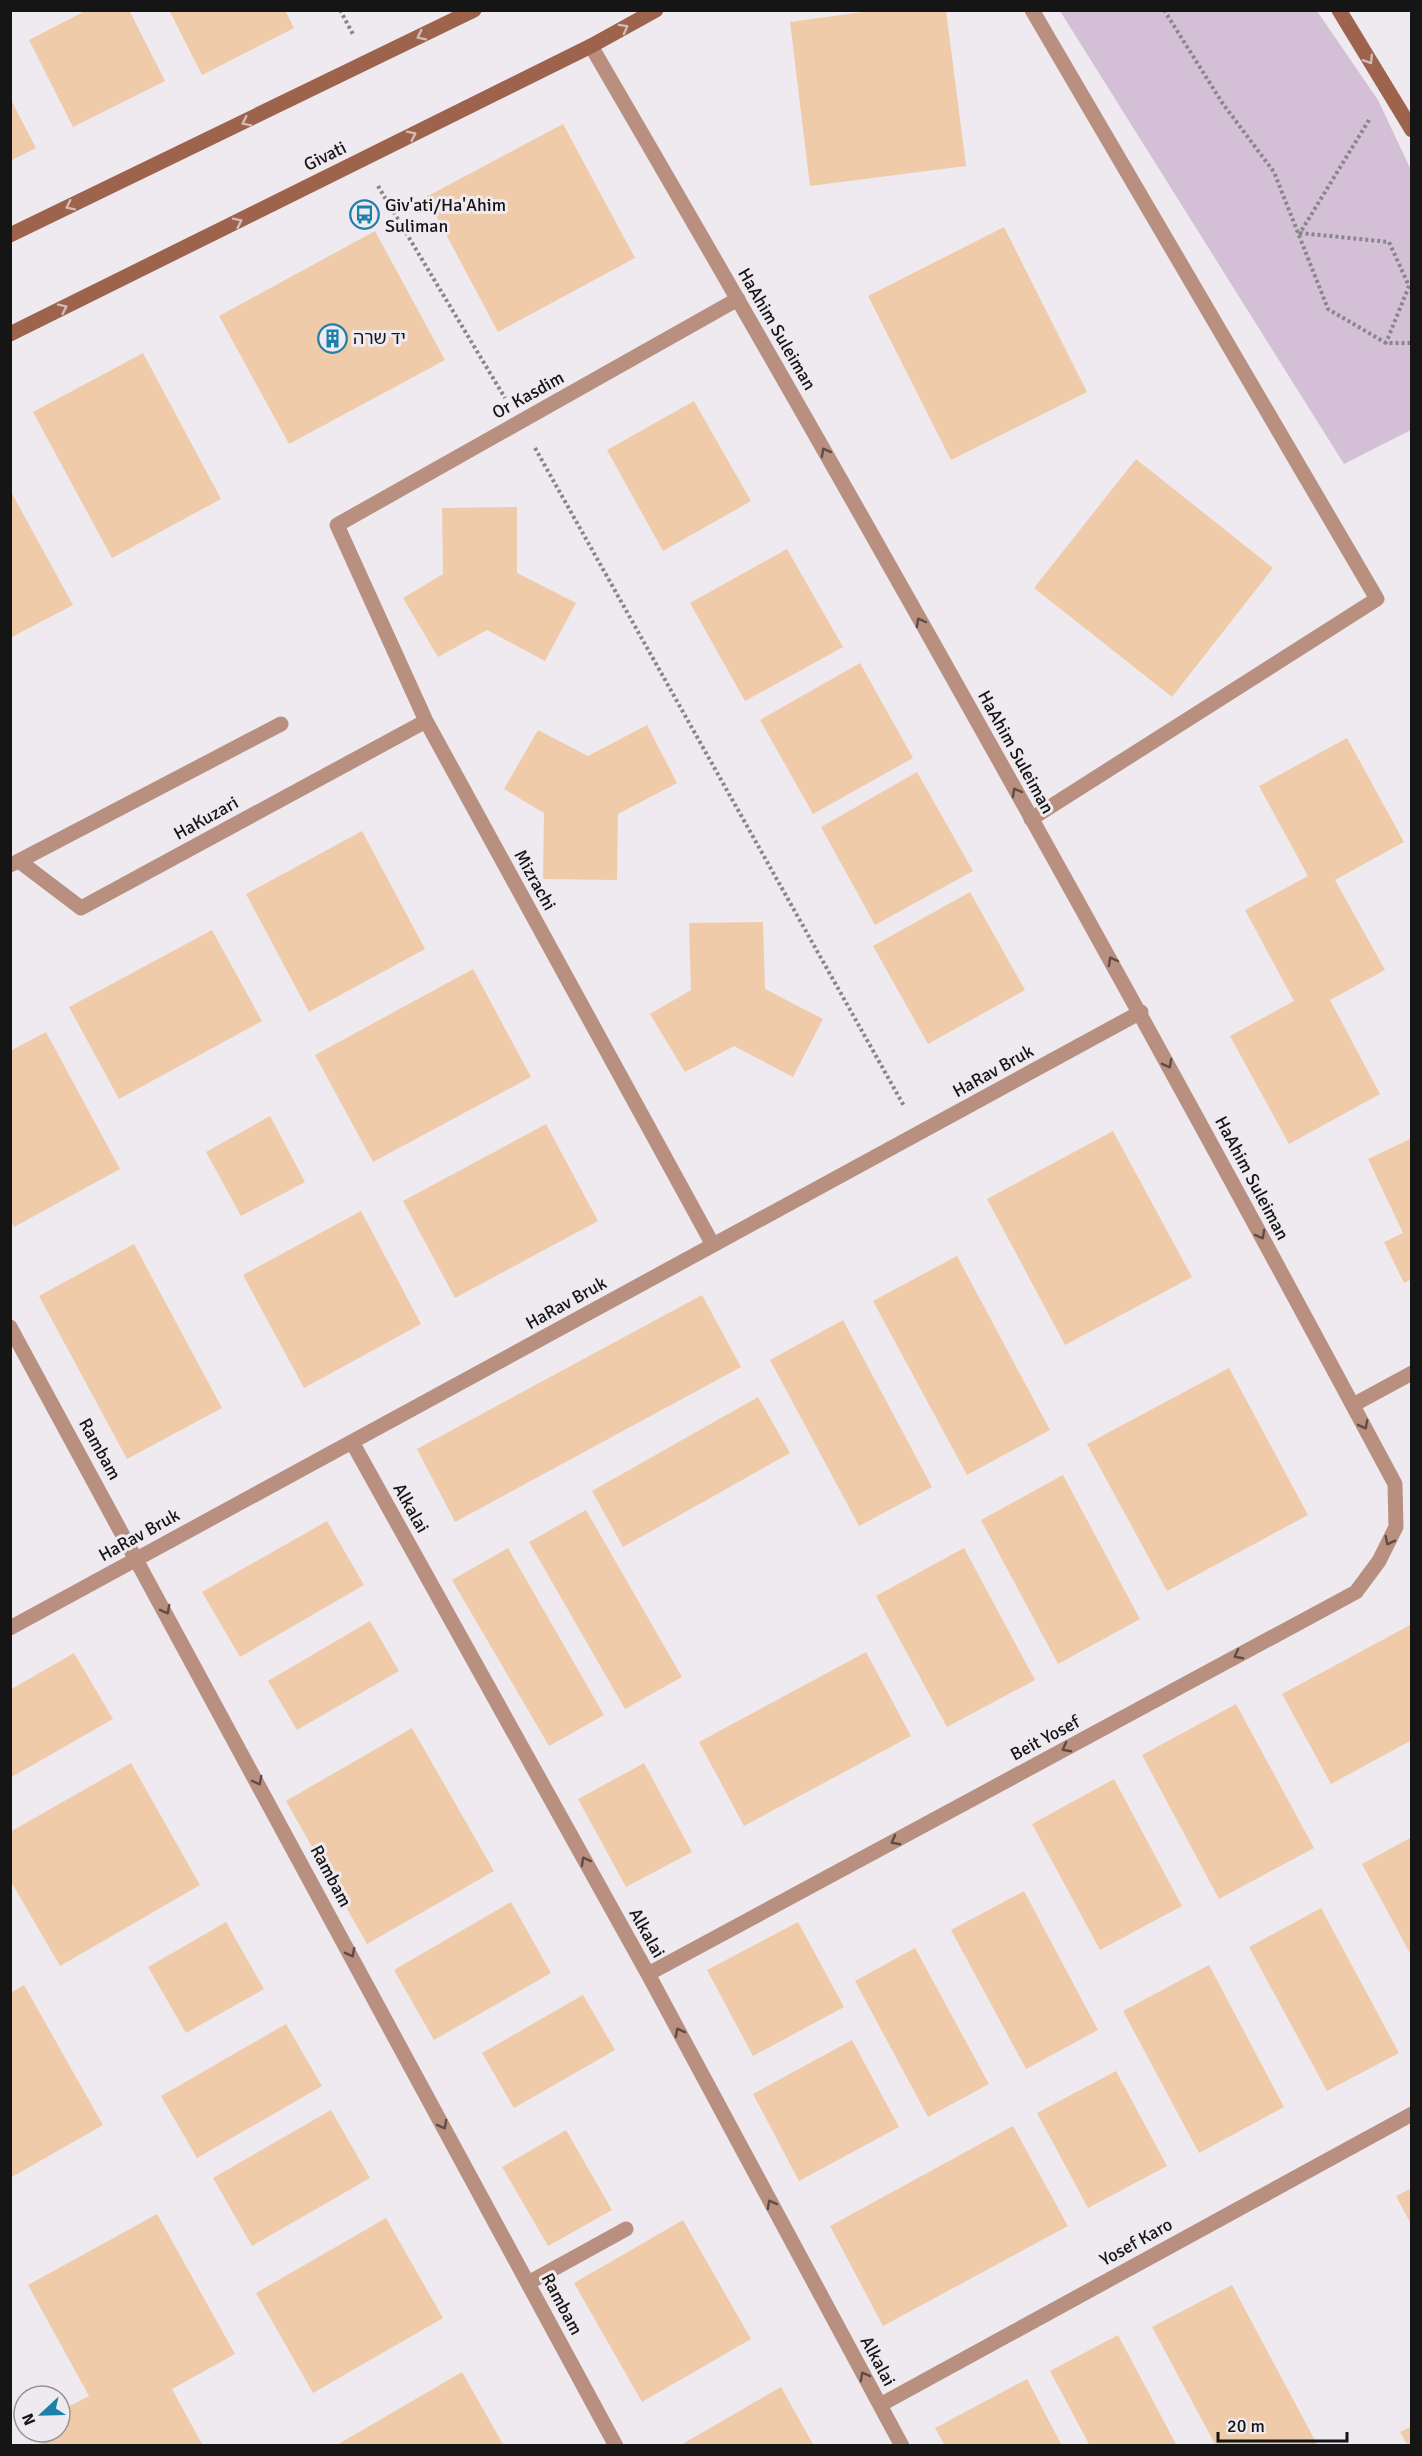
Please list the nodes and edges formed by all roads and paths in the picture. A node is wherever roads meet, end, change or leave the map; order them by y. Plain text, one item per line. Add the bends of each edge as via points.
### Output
1 (474, 10) edge
2 (656, 10) edge
3 (1032, 10) edge
4 (1164, 10) edge
5 (1339, 10) edge
6 (591, 46) junction
7 (1388, 90) junction
8 (1412, 130) edge
9 (362, 160) junction
10 (1300, 233) junction
11 (10, 235) edge
12 (738, 299) junction
13 (10, 334) edge
14 (1386, 343) junction
15 (1412, 343) edge
16 (520, 422) junction
17 (337, 525) joint
18 (426, 721) junction
19 (281, 724) dead end
20 (1031, 819) junction
21 (15, 863) edge
22 (1141, 1012) junction
23 (919, 1133) junction
24 (713, 1245) junction
25 (10, 1327) edge
26 (1412, 1373) edge
27 (1353, 1405) junction
28 (352, 1442) junction
29 (1395, 1484) joint
30 (138, 1558) junction
31 (10, 1628) edge
32 (648, 1974) junction
33 (1412, 2114) edge
34 (626, 2229) dead end
35 (528, 2283) junction
36 (880, 2405) junction
37 (616, 2445) edge
38 (902, 2445) edge

1 -> 11 street
6 -> 2 street, Givati
3 - 20 street via 1377,599
4 - 10 path via 1223,104 1274,172
5 -> 7 street
9 -> 6 street, Givati
6 - 12 street, HaAhim Suleiman
7 - 8 street
7 - 10 path
13 -> 9 street, Givati
9 - 16 path
10 - 14 path via 1328,309
10 - 14 path via 1389,242 1409,286
12 - 16 street, Or Kasdim
20 -> 12 street, HaAhim Suleiman
14 - 15 path
16 - 17 street, Or Kasdim
16 - 23 path
17 - 18 street, Mizrachi
18 - 21 street, HaKuzari via 81,908
18 - 24 street, Mizrachi
19 - 21 street
22 -> 20 street, HaAhim Suleiman
22 - 23 street, HaRav Bruk
22 -> 27 street, HaAhim Suleiman
23 - 24 street, HaRav Bruk
24 - 28 street, HaRav Bruk
25 - 30 street, Rambam
26 - 27 street
27 -> 29 street, HaAhim Suleiman
28 - 30 street, HaRav Bruk
32 -> 28 street, Alkalai
29 -> 32 street, Beit Yosef via 1396,1527 1379,1562 1356,1592
30 - 31 street, HaRav Bruk
30 -> 35 street, Rambam
36 -> 32 street, Alkalai
33 - 36 street, Yosef Karo
34 - 35 street
35 - 37 street, Rambam
36 - 38 street, Alkalai

